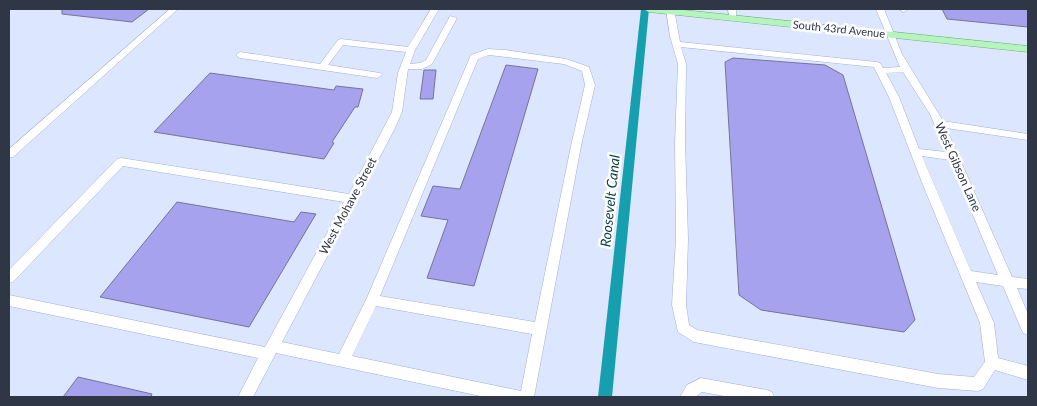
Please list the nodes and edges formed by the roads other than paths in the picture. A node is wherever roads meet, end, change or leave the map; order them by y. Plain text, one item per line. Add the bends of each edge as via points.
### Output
1 (174, 9) edge
2 (435, 9) edge
3 (653, 9) edge
4 (880, 9) edge
5 (670, 10) edge
6 (732, 13) edge
7 (453, 18) dead end
8 (890, 34) junction
9 (676, 44) junction
10 (1028, 49) edge
11 (411, 50) junction
12 (240, 55) dead end
13 (405, 67) junction
14 (321, 68) junction
15 (906, 69) junction
16 (881, 71) junction
17 (377, 74) dead end
18 (939, 124) junction
19 (1028, 137) edge
20 (915, 152) junction
21 (9, 154) edge
22 (954, 157) junction
23 (351, 200) junction
24 (967, 276) junction
25 (9, 278) edge
26 (1007, 281) junction
27 (1028, 284) edge
28 (372, 300) junction
29 (9, 301) edge
30 (540, 329) junction
31 (1028, 329) edge
32 (270, 350) junction
33 (343, 361) junction
34 (992, 363) junction
35 (1028, 373) edge
36 (244, 397) edge
37 (517, 397) edge
38 (528, 397) edge
39 (686, 397) edge
40 (767, 397) edge

1 - 21 street
2 - 11 street, West Mohave Street
3 - 5 main road, South 43rd Avenue
4 - 8 street, West Gibson Lane
5 - 6 main road, South 43rd Avenue
5 - 9 street
6 - 8 main road, South 43rd Avenue
7 - 13 street via 429,62
8 - 10 main road, South 43rd Avenue
8 - 15 street, West Gibson Lane
9 - 16 street via 877,65
9 - 34 street via 682,64 679,305 683,328 694,336 938,381 978,384
11 - 13 street, West Mohave Street
11 - 14 street via 342,42
12 - 14 street
13 - 23 street, West Mohave Street via 397,112
14 - 17 street
15 - 16 street
15 - 18 street, West Gibson Lane
16 - 20 street
18 - 19 street
18 - 22 street, West Gibson Lane
20 - 22 street
20 - 24 street
22 - 26 street, West Gibson Lane
23 - 25 street via 120,162
23 - 32 street, West Mohave Street
24 - 26 street
24 - 34 street via 987,323
26 - 27 street
26 - 31 street, West Gibson Lane
28 - 30 street
28 - 30 street via 474,57 488,52 566,62 586,69 590,85
28 - 33 street
29 - 32 street
30 - 38 street
32 - 33 street
32 - 36 street, West Mohave Street
33 - 37 street
34 - 35 street
39 - 40 street via 701,385

